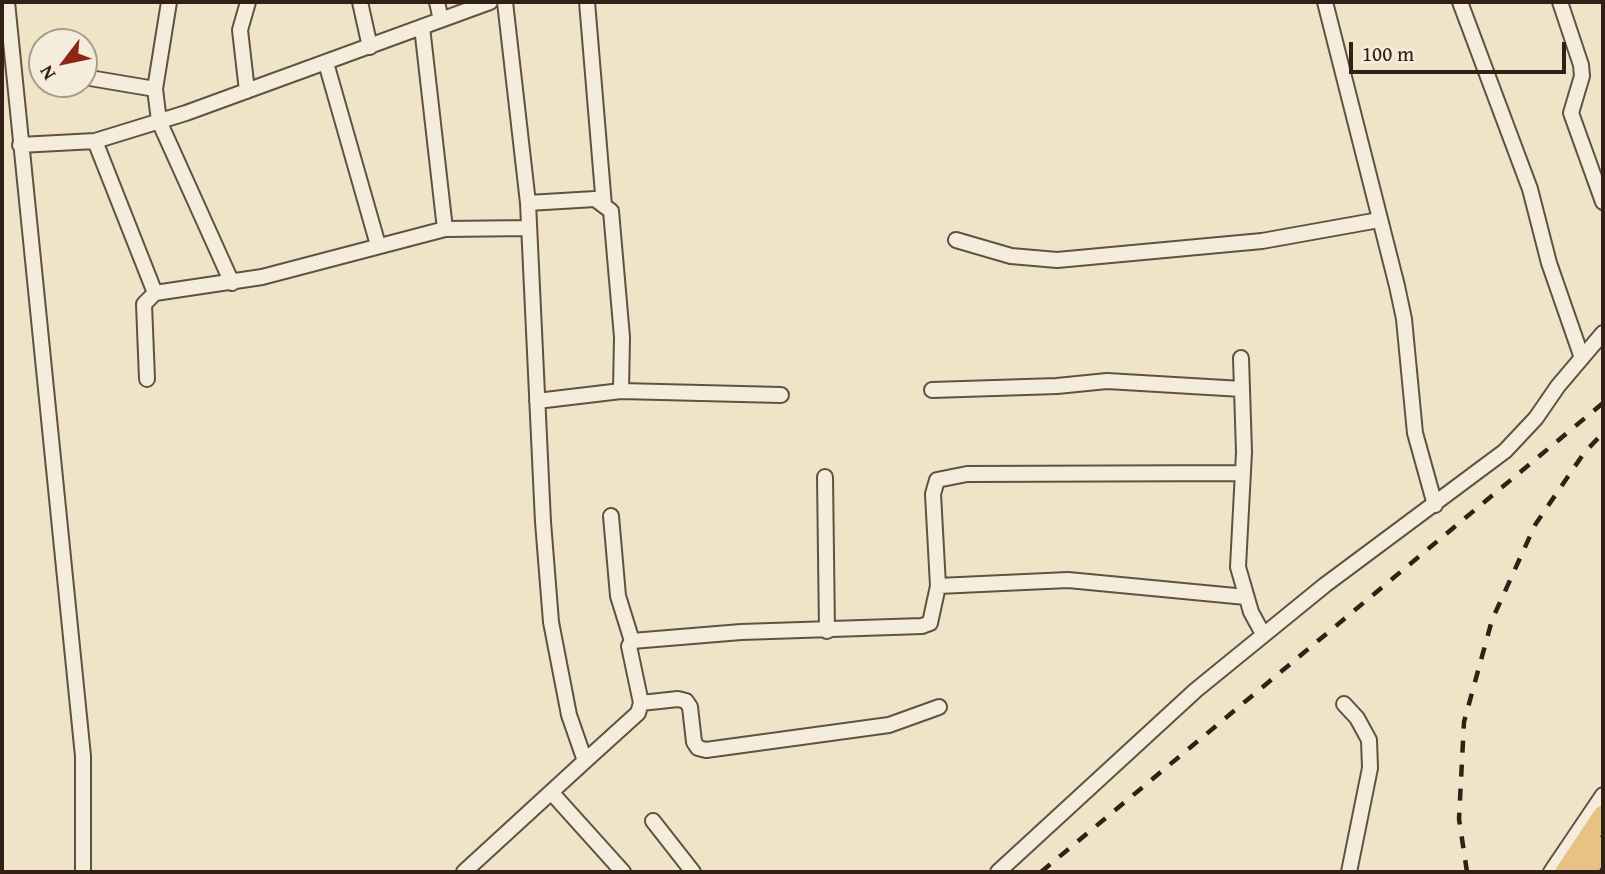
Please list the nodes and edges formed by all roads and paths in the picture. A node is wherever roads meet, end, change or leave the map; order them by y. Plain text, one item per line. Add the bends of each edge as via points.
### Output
1 (7, 2) edge
2 (169, 2) edge
3 (248, 2) edge
4 (360, 2) edge
5 (437, 2) edge
6 (490, 2) edge
7 (505, 2) edge
8 (587, 2) edge
9 (1325, 2) edge
10 (1461, 2) edge
11 (1560, 2) edge
12 (442, 20) junction
13 (422, 27) junction
14 (6, 44) edge
15 (370, 47) junction
16 (326, 63) junction
17 (98, 79) edge
18 (155, 89) junction
19 (247, 91) junction
20 (159, 121) junction
21 (95, 141) junction
22 (20, 145) junction
23 (1603, 202) edge
24 (528, 203) junction
25 (604, 206) junction
26 (1379, 220) junction
27 (529, 228) junction
28 (445, 229) junction
29 (956, 240) dead end
30 (378, 245) junction
31 (232, 283) junction
32 (155, 293) junction
33 (1603, 333) edge
34 (1241, 358) dead end
35 (1582, 358) junction
36 (147, 379) dead end
37 (1242, 388) junction
38 (932, 390) dead end
39 (621, 391) junction
40 (781, 395) dead end
41 (537, 401) junction
42 (1243, 473) junction
43 (825, 477) dead end
44 (1435, 505) junction
45 (611, 516) dead end
46 (938, 586) junction
47 (1246, 597) junction
48 (827, 631) junction
49 (1263, 634) junction
50 (632, 641) junction
51 (641, 703) junction
52 (1344, 704) dead end
53 (939, 707) dead end
54 (584, 761) junction
55 (551, 792) junction
56 (1603, 795) edge
57 (1603, 815) edge
58 (653, 821) dead end
59 (1603, 846) edge
60 (472, 870) edge
61 (83, 872) edge
62 (623, 872) edge
63 (693, 872) edge
64 (998, 872) edge
65 (1349, 872) edge
66 (1551, 872) edge
67 (1565, 872) edge
68 (1587, 872) edge

1 - 14 street
2 - 18 street
3 - 19 street via 240,30
4 - 15 street
5 - 12 street
6 - 12 street
7 - 24 street
8 - 25 street
9 - 26 street
10 - 35 street via 1526,176 1549,263
11 - 23 street via 1582,76 1571,114
12 - 13 street
13 - 15 street
13 - 28 street
14 - 22 street
15 - 16 street
16 - 19 street
16 - 30 street
17 - 18 street
18 - 20 street
19 - 20 street
20 - 21 street
20 - 31 street
21 - 22 street
21 - 32 street
22 - 61 street via 83,756
24 - 25 street via 594,199
24 - 27 street
25 - 39 street via 611,211 622,337
26 - 29 street via 1262,241 1057,260 1011,256
26 - 44 street via 1404,319 1415,433
27 - 28 street
27 - 41 street
28 - 30 street
30 - 31 street
31 - 32 street
32 - 36 street via 144,304
33 - 35 street
34 - 37 street
35 - 44 street via 1504,451
37 - 38 street via 1107,381
37 - 42 street
39 - 40 street
39 - 41 street
41 - 54 street via 551,622 569,715
42 - 46 street via 948,476 937,480 933,494
42 - 47 street via 1238,567
43 - 48 street
44 - 49 street
45 - 50 street via 618,596
46 - 47 street via 1068,580
46 - 48 street via 930,623
47 - 49 street
48 - 50 street
49 - 64 street
50 - 51 street via 629,646
51 - 53 street via 686,701 694,742 706,750 889,725
51 - 54 street via 638,713
52 - 65 street via 1369,740 1370,768
54 - 55 street
55 - 60 street
55 - 62 street
56 - 66 street
57 - 67 main road
58 - 63 street
59 - 68 main road

